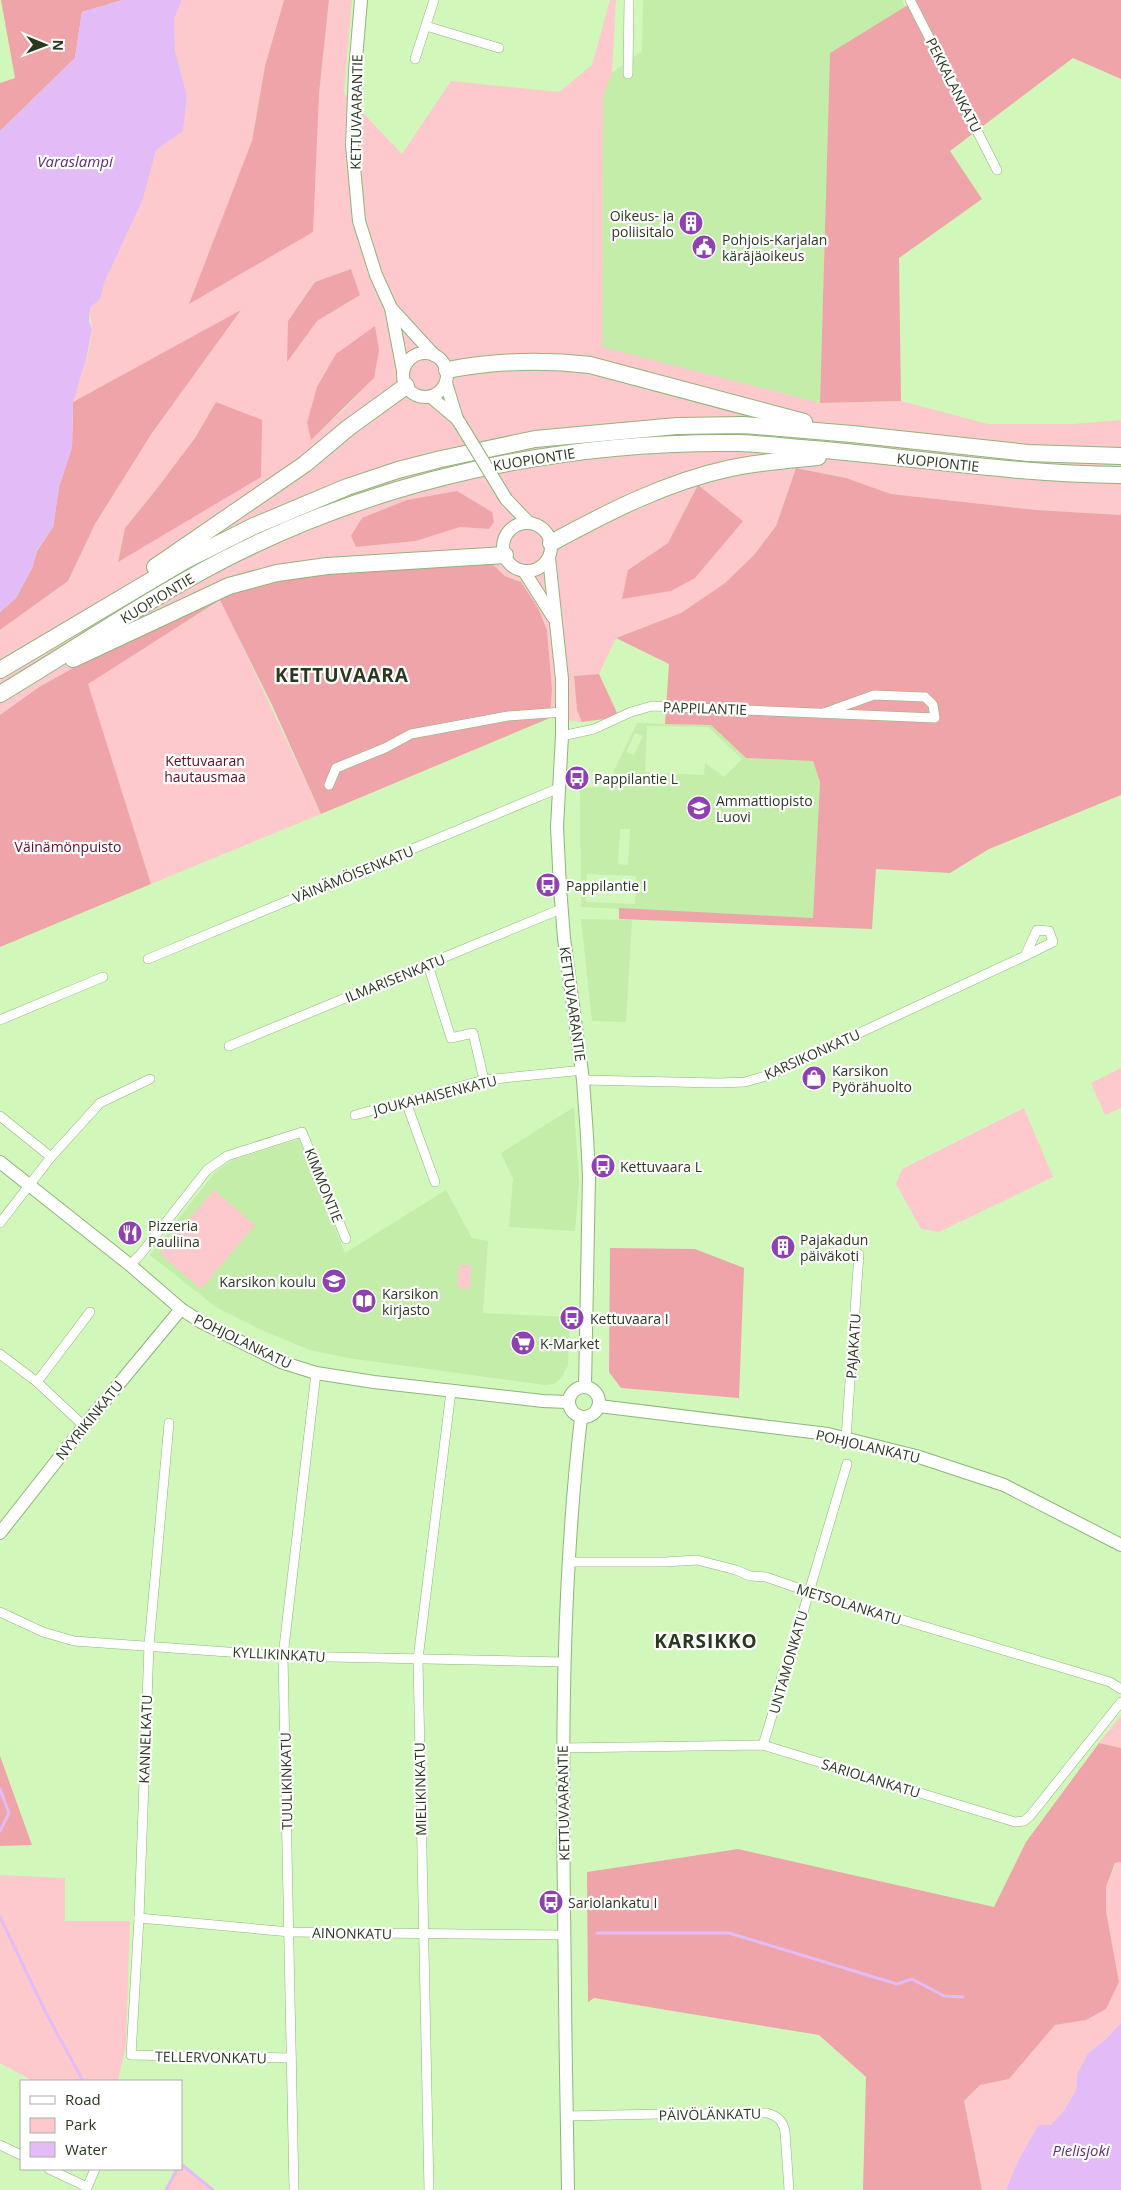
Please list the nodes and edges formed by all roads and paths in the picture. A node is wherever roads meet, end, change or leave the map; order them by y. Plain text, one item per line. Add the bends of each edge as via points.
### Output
1 (361, 0) edge
2 (434, 0) edge
3 (630, 0) edge
4 (910, 0) edge
5 (426, 26) junction
6 (499, 48) dead end
7 (415, 59) dead end
8 (628, 74) dead end
9 (997, 170) dead end
10 (391, 308) junction
11 (434, 354) junction
12 (446, 376) junction
13 (405, 379) junction
14 (431, 397) junction
15 (459, 422) junction
16 (852, 434) junction
17 (850, 452) junction
18 (1121, 456) edge
19 (1121, 475) edge
20 (506, 499) junction
21 (529, 523) junction
22 (510, 530) junction
23 (550, 550) junction
24 (505, 555) junction
25 (524, 571) junction
26 (556, 621) junction
27 (63, 632) junction
28 (0, 670) edge
29 (29, 677) junction
30 (0, 694) edge
31 (563, 712) junction
32 (824, 713) junction
33 (562, 736) junction
34 (328, 785) dead end
35 (559, 788) junction
36 (561, 909) junction
37 (1025, 956) dead end
38 (148, 959) dead end
39 (428, 965) junction
40 (103, 977) dead end
41 (0, 1020) edge
42 (229, 1046) dead end
43 (578, 1075) junction
44 (150, 1079) dead end
45 (484, 1080) junction
46 (406, 1102) junction
47 (355, 1115) dead end
48 (0, 1116) edge
49 (51, 1157) junction
50 (0, 1162) edge
51 (435, 1182) dead end
52 (29, 1186) junction
53 (0, 1223) edge
54 (346, 1239) dead end
55 (859, 1254) dead end
56 (130, 1265) junction
57 (181, 1309) junction
58 (90, 1312) dead end
59 (0, 1354) edge
60 (316, 1373) junction
61 (37, 1382) junction
62 (585, 1387) junction
63 (451, 1391) junction
64 (568, 1402) junction
65 (598, 1406) junction
66 (581, 1418) junction
67 (169, 1424) dead end
68 (84, 1426) junction
69 (846, 1438) junction
70 (847, 1464) dead end
71 (0, 1533) edge
72 (1121, 1545) edge
73 (570, 1562) junction
74 (809, 1592) junction
75 (0, 1612) edge
76 (148, 1645) junction
77 (283, 1656) junction
78 (418, 1659) junction
79 (564, 1662) junction
80 (1121, 1689) edge
81 (1121, 1702) edge
82 (763, 1745) junction
83 (562, 1748) junction
84 (140, 1918) junction
85 (290, 1932) junction
86 (422, 1934) junction
87 (564, 1935) junction
88 (131, 2055) joint
89 (291, 2058) junction
90 (566, 2116) junction
91 (0, 2145) edge
92 (20, 2155) edge
93 (51, 2170) edge
94 (95, 2170) edge
95 (87, 2189) edge
96 (294, 2190) edge
97 (429, 2190) edge
98 (568, 2190) edge
99 (789, 2190) edge

1 - 10 street, KETTUVAARANTIE via 352,145 359,221 376,275
2 - 5 street
3 - 8 street
4 - 9 street, PEKKALANKATU
5 - 6 street
5 - 7 street
10 - 11 street, KETTUVAARANTIE
10 - 13 street, KETTUVAARANTIE
11 - 12 street via 440,358
11 - 13 street via 414,356 406,365
12 - 14 street via 437,394
12 - 15 street
12 - 16 highway via 492,362 527,360 590,365
13 - 14 street via 417,396
13 - 27 highway via 305,464
14 - 15 street
15 - 20 street, bridge
16 - 18 highway, KUOPIONTIE via 1028,453
16 - 27 highway, KUOPIONTIE via 744,425 676,426 535,439 441,459 347,487 254,526 184,561
17 - 19 highway, KUOPIONTIE via 1027,472
17 - 23 highway via 730,468 666,487 613,510
17 - 29 highway, KUOPIONTIE via 741,443 677,444 538,457 403,487 226,558
20 - 21 street
20 - 22 street
21 - 22 street
21 - 23 street via 543,529
22 - 24 street via 504,542
23 - 25 street via 539,568
23 - 26 street, KETTUVAARANTIE
24 - 25 street via 512,566
24 - 29 highway via 327,566 277,573 229,586 93,651
25 - 26 street, KETTUVAARANTIE
26 - 31 street, KETTUVAARANTIE
27 - 28 highway, KUOPIONTIE
29 - 30 highway, KUOPIONTIE
31 - 33 street, KETTUVAARANTIE
31 - 34 street via 508,716 411,734 336,768
32 - 32 street, PAPPILANTIE via 926,717 935,718 933,705 925,697 874,694
32 - 33 street, PAPPILANTIE via 652,706 594,729
33 - 35 street, KETTUVAARANTIE
35 - 36 street, KETTUVAARANTIE
35 - 38 street, VÄINÄMÖISENKATU
36 - 39 street, ILMARISENKATU
36 - 43 street, KETTUVAARANTIE
37 - 43 street, KARSIKONKATU via 769,1074 745,1082
39 - 42 street, ILMARISENKATU
39 - 45 street via 451,1038 473,1033
40 - 41 street
43 - 45 street, JOUKAHAISENKATU
43 - 62 street, KETTUVAARANTIE via 589,1176
44 - 49 street via 100,1103
45 - 46 street, JOUKAHAISENKATU
46 - 47 street, JOUKAHAISENKATU
46 - 51 street
48 - 49 street
49 - 52 street
50 - 52 street, POHJOLANKATU
52 - 53 street
52 - 56 street, POHJOLANKATU
54 - 56 street, KIMMONTIE via 302,1132 226,1156 207,1170
55 - 69 street, PAJAKATU
56 - 57 street, POHJOLANKATU
57 - 60 street, POHJOLANKATU via 281,1362
57 - 68 street, NYYRIKINKATU
58 - 61 street
59 - 61 street
60 - 63 street, POHJOLANKATU
60 - 77 street, TUULIKINKATU
61 - 68 street
62 - 64 street via 573,1391
62 - 65 street via 596,1393
63 - 64 street, POHJOLANKATU
63 - 78 street, MIELIKINKATU
64 - 66 street via 572,1412
65 - 66 street via 590,1416
65 - 69 street, POHJOLANKATU
66 - 73 street, KETTUVAARANTIE
67 - 76 street, KANNELKATU
68 - 71 street, NYYRIKINKATU
69 - 72 street, POHJOLANKATU via 916,1456 1004,1485
70 - 74 street, UNTAMONKATU
73 - 74 street, METSOLANKATU via 697,1560 750,1576 766,1577
73 - 79 street, KETTUVAARANTIE
74 - 80 street, METSOLANKATU via 1110,1682
74 - 82 street, UNTAMONKATU
75 - 76 street, KYLLIKINKATU via 43,1632 74,1641
76 - 77 street, KYLLIKINKATU
76 - 84 street, KANNELKATU
77 - 78 street, KYLLIKINKATU
77 - 85 street, TUULIKINKATU
78 - 79 street, KYLLIKINKATU
78 - 86 street, MIELIKINKATU
79 - 83 street, KETTUVAARANTIE
81 - 82 street, SARIOLANKATU via 1024,1821 1015,1822
82 - 83 street, SARIOLANKATU
83 - 87 street, KETTUVAARANTIE
84 - 85 street, AINONKATU
84 - 88 street, KANNELKATU
85 - 86 street, AINONKATU
85 - 89 street, TUULIKINKATU
86 - 87 street, AINONKATU
86 - 97 street, MIELIKINKATU
87 - 90 street, KETTUVAARANTIE
88 - 89 street, TELLERVONKATU
89 - 96 street, TUULIKINKATU
90 - 98 street, KETTUVAARANTIE
90 - 99 street, PÄIVÖLÄNKATU via 669,2112 774,2115 783,2124 785,2132
91 - 92 street
93 - 95 street
94 - 95 street

